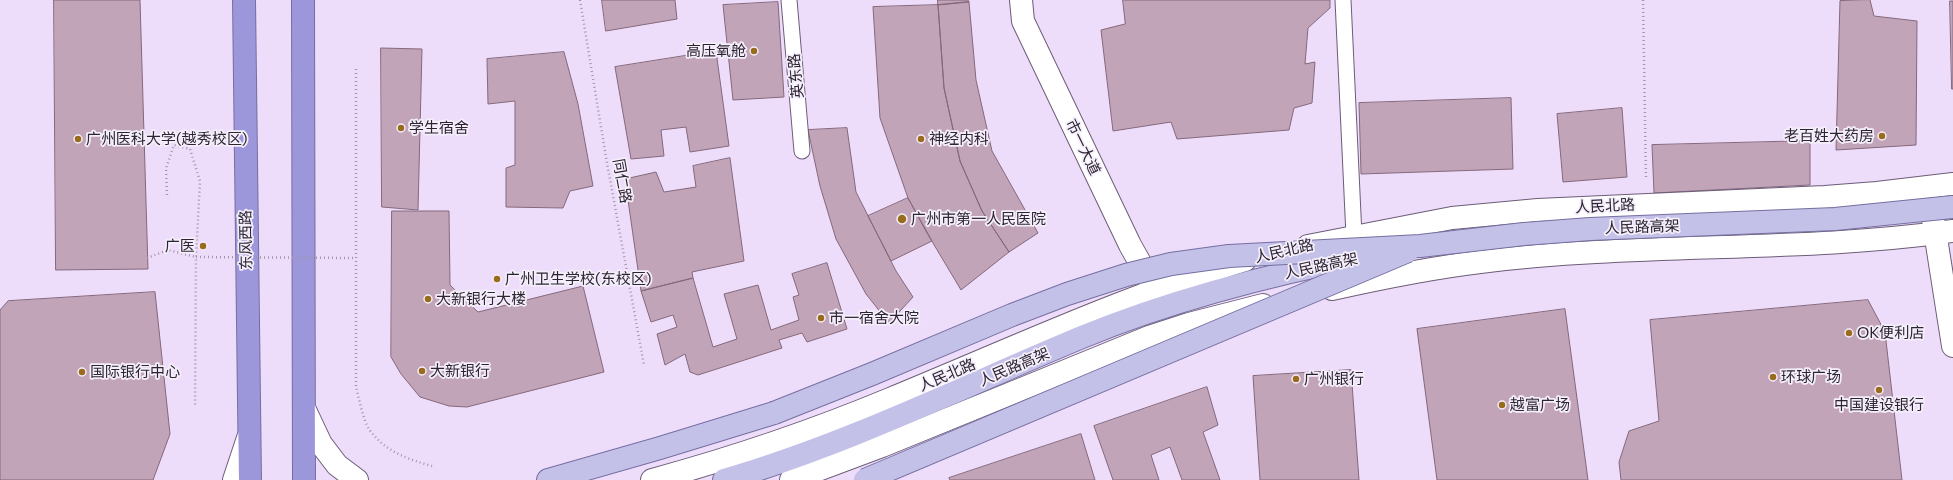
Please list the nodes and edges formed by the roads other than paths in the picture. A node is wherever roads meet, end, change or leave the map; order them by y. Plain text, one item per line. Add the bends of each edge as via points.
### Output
1 (244, 0) edge
2 (303, 0) edge
3 (789, 0) edge
4 (1021, 0) edge
5 (1343, 0) edge
6 (802, 151) dead end
7 (1953, 184) edge
8 (1926, 188) junction
9 (1953, 207) edge
10 (1945, 232) edge
11 (1354, 236) junction
12 (1420, 246) junction
13 (1155, 291) junction
14 (1953, 346) edge
15 (305, 410) junction
16 (249, 437) junction
17 (234, 480) edge
18 (238, 480) edge
19 (250, 480) edge
20 (304, 480) edge
21 (357, 480) edge
22 (548, 480) edge
23 (652, 480) edge
24 (724, 480) edge
25 (791, 480) edge
26 (865, 480) edge

1 - 16 highway, 东风西路
2 - 15 highway
3 - 6 lane, 英东路
4 - 13 main road, 市一大道 via 1023,21 1130,245
5 - 11 lane
7 - 8 main road, 人民北路
8 - 10 main road
8 - 11 main road, 人民北路 via 1832,196 1538,210 1452,218
9 - 12 main road, 人民路高架, bridge via 1783,222 1590,229
10 - 14 main road
10 - 25 main road via 1854,242 1540,256 1473,263 1345,286 1242,310 1149,337 882,446
11 - 13 main road, 人民北路 via 1258,256
12 - 22 main road, bridge via 1229,256 1171,264 1126,275 1012,315 774,413
12 - 24 main road, 人民路高架, bridge via 1274,276 1138,316 1082,337 796,458
12 - 26 main road, bridge
13 - 23 main road, 人民北路 via 888,400 768,445
15 - 20 highway
15 - 21 main road via 321,444 337,465
16 - 17 main road
16 - 18 main road
16 - 19 highway, 东风西路

